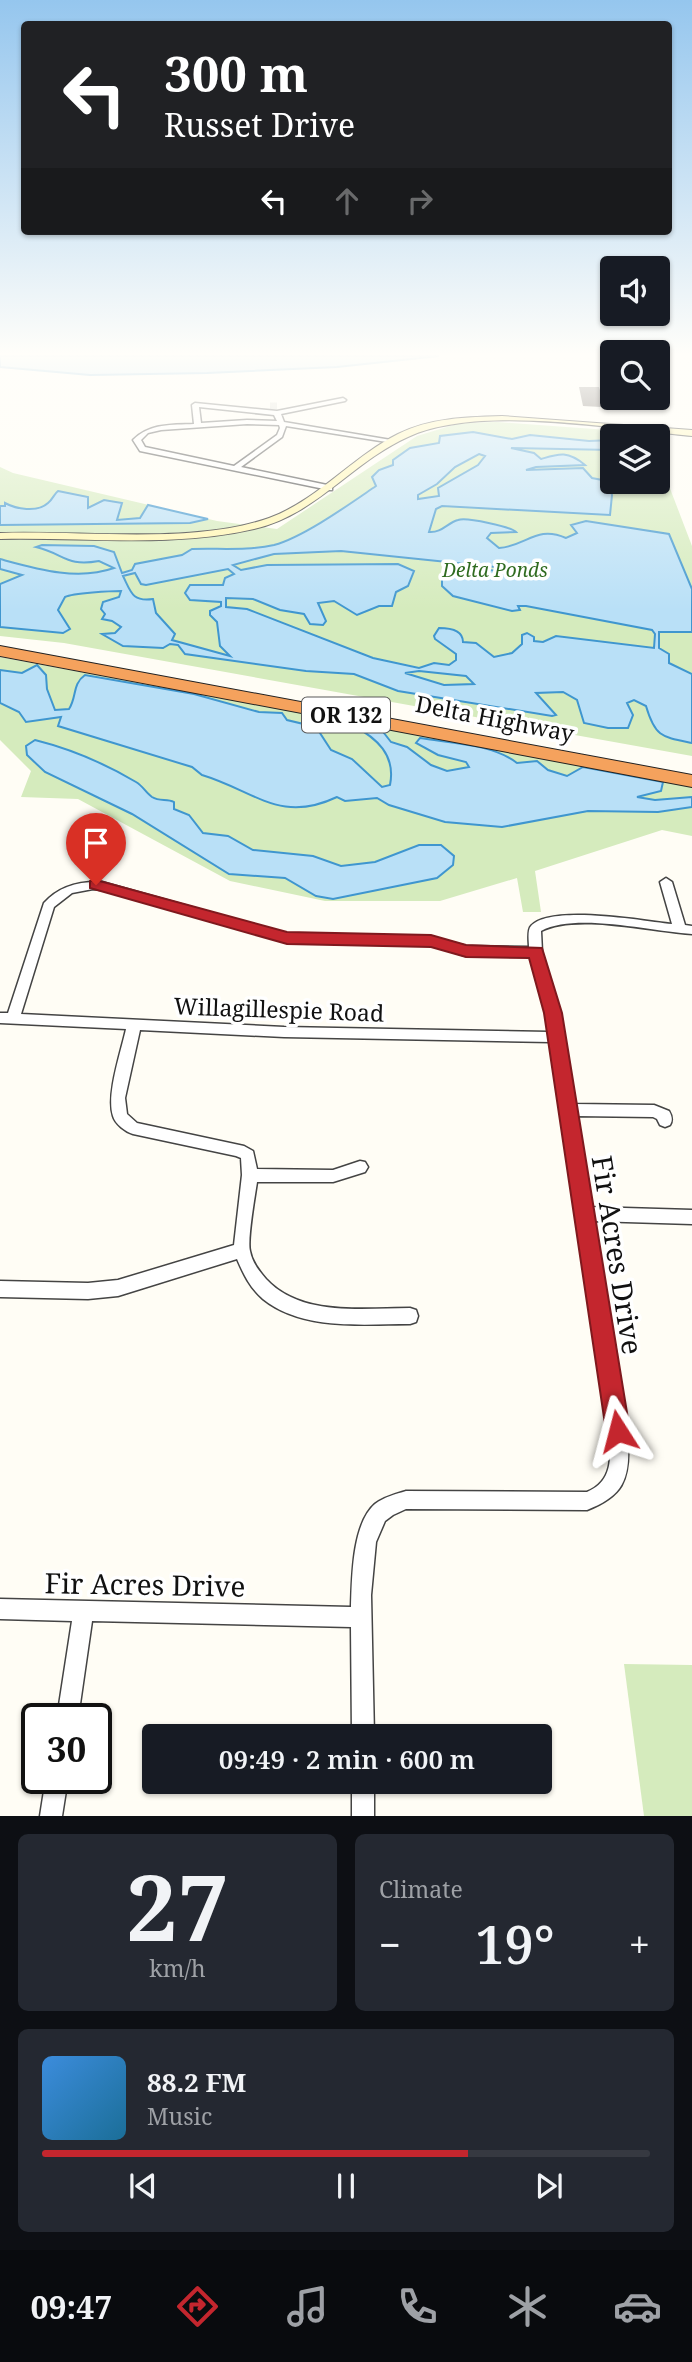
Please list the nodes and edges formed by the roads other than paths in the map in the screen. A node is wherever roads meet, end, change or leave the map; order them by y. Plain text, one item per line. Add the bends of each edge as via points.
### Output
1 (138, 441) edge
2 (275, 441) edge
3 (385, 441) edge
4 (394, 441) edge
5 (391, 442) junction
6 (234, 469) junction
7 (329, 488) junction
8 (0, 535) edge
9 (0, 644) edge
10 (0, 651) edge
11 (692, 768) edge
12 (692, 781) edge
13 (666, 882) dead end
14 (686, 930) edge
15 (536, 952) junction
16 (6, 1018) edge
17 (134, 1024) junction
18 (557, 1037) junction
19 (568, 1110) junction
20 (665, 1121) dead end
21 (360, 1167) dead end
22 (250, 1175) junction
23 (583, 1214) junction
24 (692, 1217) edge
25 (241, 1250) junction
26 (0, 1289) edge
27 (410, 1316) dead end
28 (0, 1609) edge
29 (84, 1610) junction
30 (363, 1617) junction
31 (68, 1703) edge
32 (363, 1724) edge
33 (54, 1794) edge
34 (363, 1794) edge
35 (51, 1816) edge
36 (363, 1816) edge

1 - 6 street via 143,449
2 - 6 street
3 - 5 street
4 - 5 main road
5 - 7 main road
6 - 7 street
7 - 8 main road via 285,516 237,529
9 - 11 highway, Delta Highway / OR 132
10 - 12 highway, Delta Highway / OR 132
13 - 14 street
14 - 15 street via 621,920 551,922 535,929
15 - 16 street via 466,951 431,941 287,938 111,887 84,886 66,891 48,906
15 - 18 street, Fir Acres Drive
16 - 17 street, Willagillespie Road
17 - 18 street, Willagillespie Road
17 - 22 street via 118,1105 123,1121 140,1129 244,1152 250,1159
18 - 19 street, Fir Acres Drive
19 - 20 street via 654,1111
19 - 23 street, Fir Acres Drive
21 - 22 street via 332,1177
22 - 25 street
23 - 24 street
23 - 30 street, Fir Acres Drive via 618,1431 617,1480 599,1498 587,1502 422,1499 391,1504 380,1512 366,1541
25 - 26 street via 107,1290
25 - 27 street via 266,1290 290,1307 318,1314
28 - 29 street, Fir Acres Drive
29 - 30 street, Fir Acres Drive
29 - 31 street
30 - 32 street
33 - 35 street
34 - 36 street

